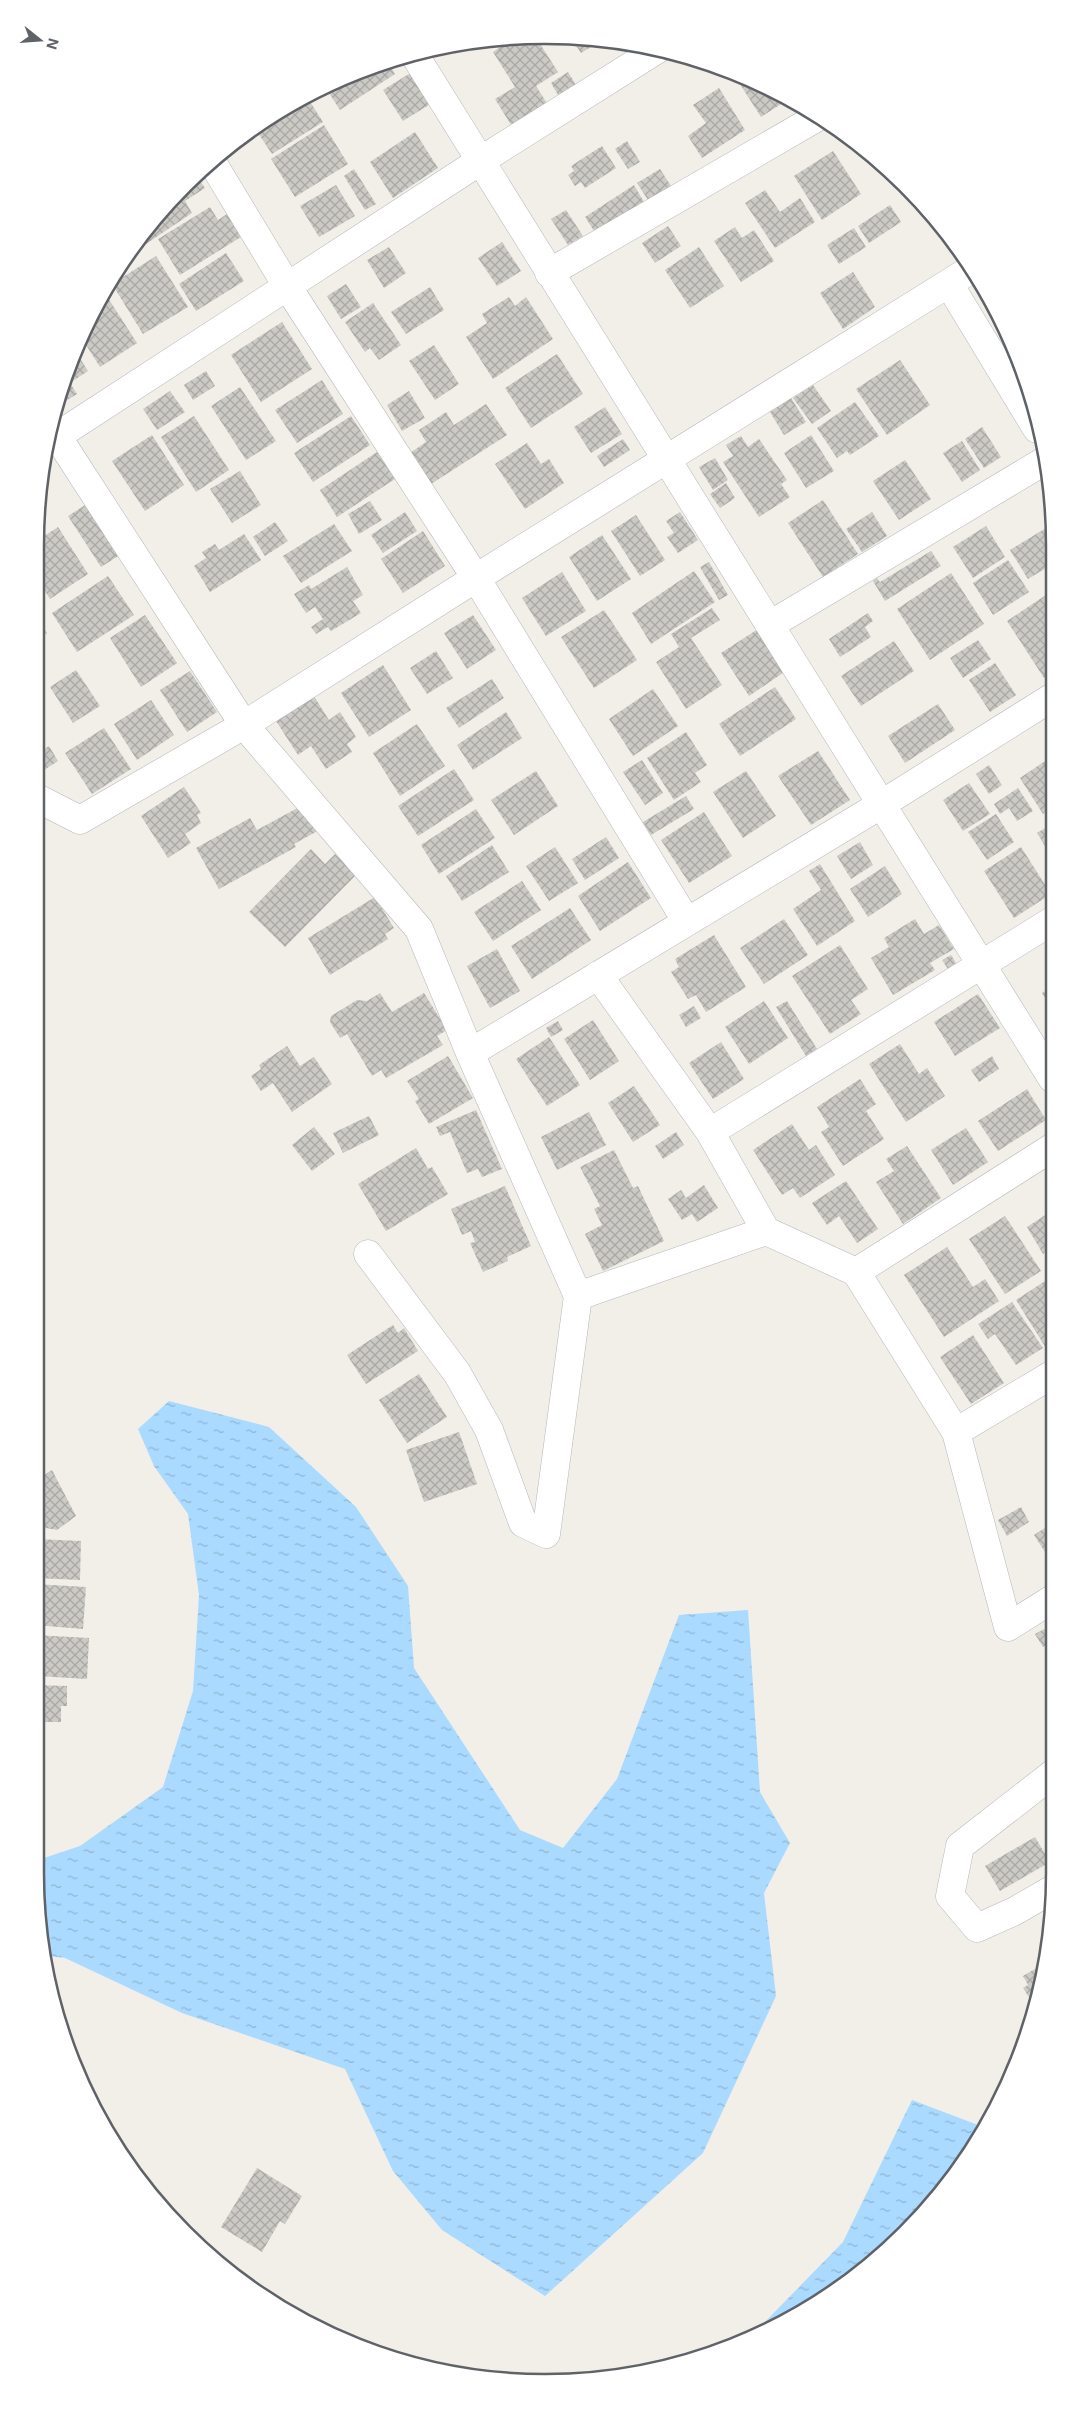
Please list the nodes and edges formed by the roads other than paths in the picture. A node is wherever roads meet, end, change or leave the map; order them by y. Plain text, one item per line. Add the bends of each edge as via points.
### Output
1 (649, 55) edge
2 (418, 60) edge
3 (811, 121) edge
4 (480, 161) junction
5 (215, 168) edge
6 (549, 273) junction
7 (959, 277) edge
8 (287, 286) junction
9 (1027, 409) edge
10 (55, 437) edge
11 (54, 444) edge
12 (666, 461) junction
13 (1040, 464) edge
14 (476, 578) junction
15 (770, 625) junction
16 (1046, 701) edge
17 (244, 725) junction
18 (44, 802) edge
19 (882, 804) junction
20 (687, 922) junction
21 (1046, 926) edge
22 (982, 964) junction
23 (598, 975) junction
24 (470, 1053) junction
25 (1046, 1068) edge
26 (710, 1132) junction
27 (1046, 1151) edge
28 (766, 1231) junction
29 (368, 1254) dead end
30 (856, 1272) junction
31 (578, 1296) junction
32 (1046, 1378) edge
33 (956, 1432) junction
34 (1046, 1603) edge
35 (1046, 1779) edge
36 (1045, 1894) edge

1 - 4 street
2 - 4 street
3 - 6 street
4 - 6 street
4 - 8 street
5 - 8 street
6 - 12 street
7 - 9 street
7 - 12 street
8 - 10 street
8 - 14 street
11 - 17 street
12 - 14 street
12 - 15 street
13 - 15 street
14 - 17 street
14 - 20 street
15 - 19 street
16 - 19 street
17 - 18 street via 80,820
17 - 24 street via 419,929
19 - 20 street
19 - 22 street
20 - 23 street
21 - 22 street
22 - 25 street
22 - 26 street
23 - 24 street
23 - 26 street
24 - 31 street
26 - 28 street
27 - 30 street
28 - 30 street
28 - 31 street
29 - 31 street via 457,1373 489,1430 523,1523 546,1534
30 - 33 street
32 - 33 street
33 - 34 street via 1008,1626
35 - 36 street via 960,1846 950,1896 977,1928 1016,1912

